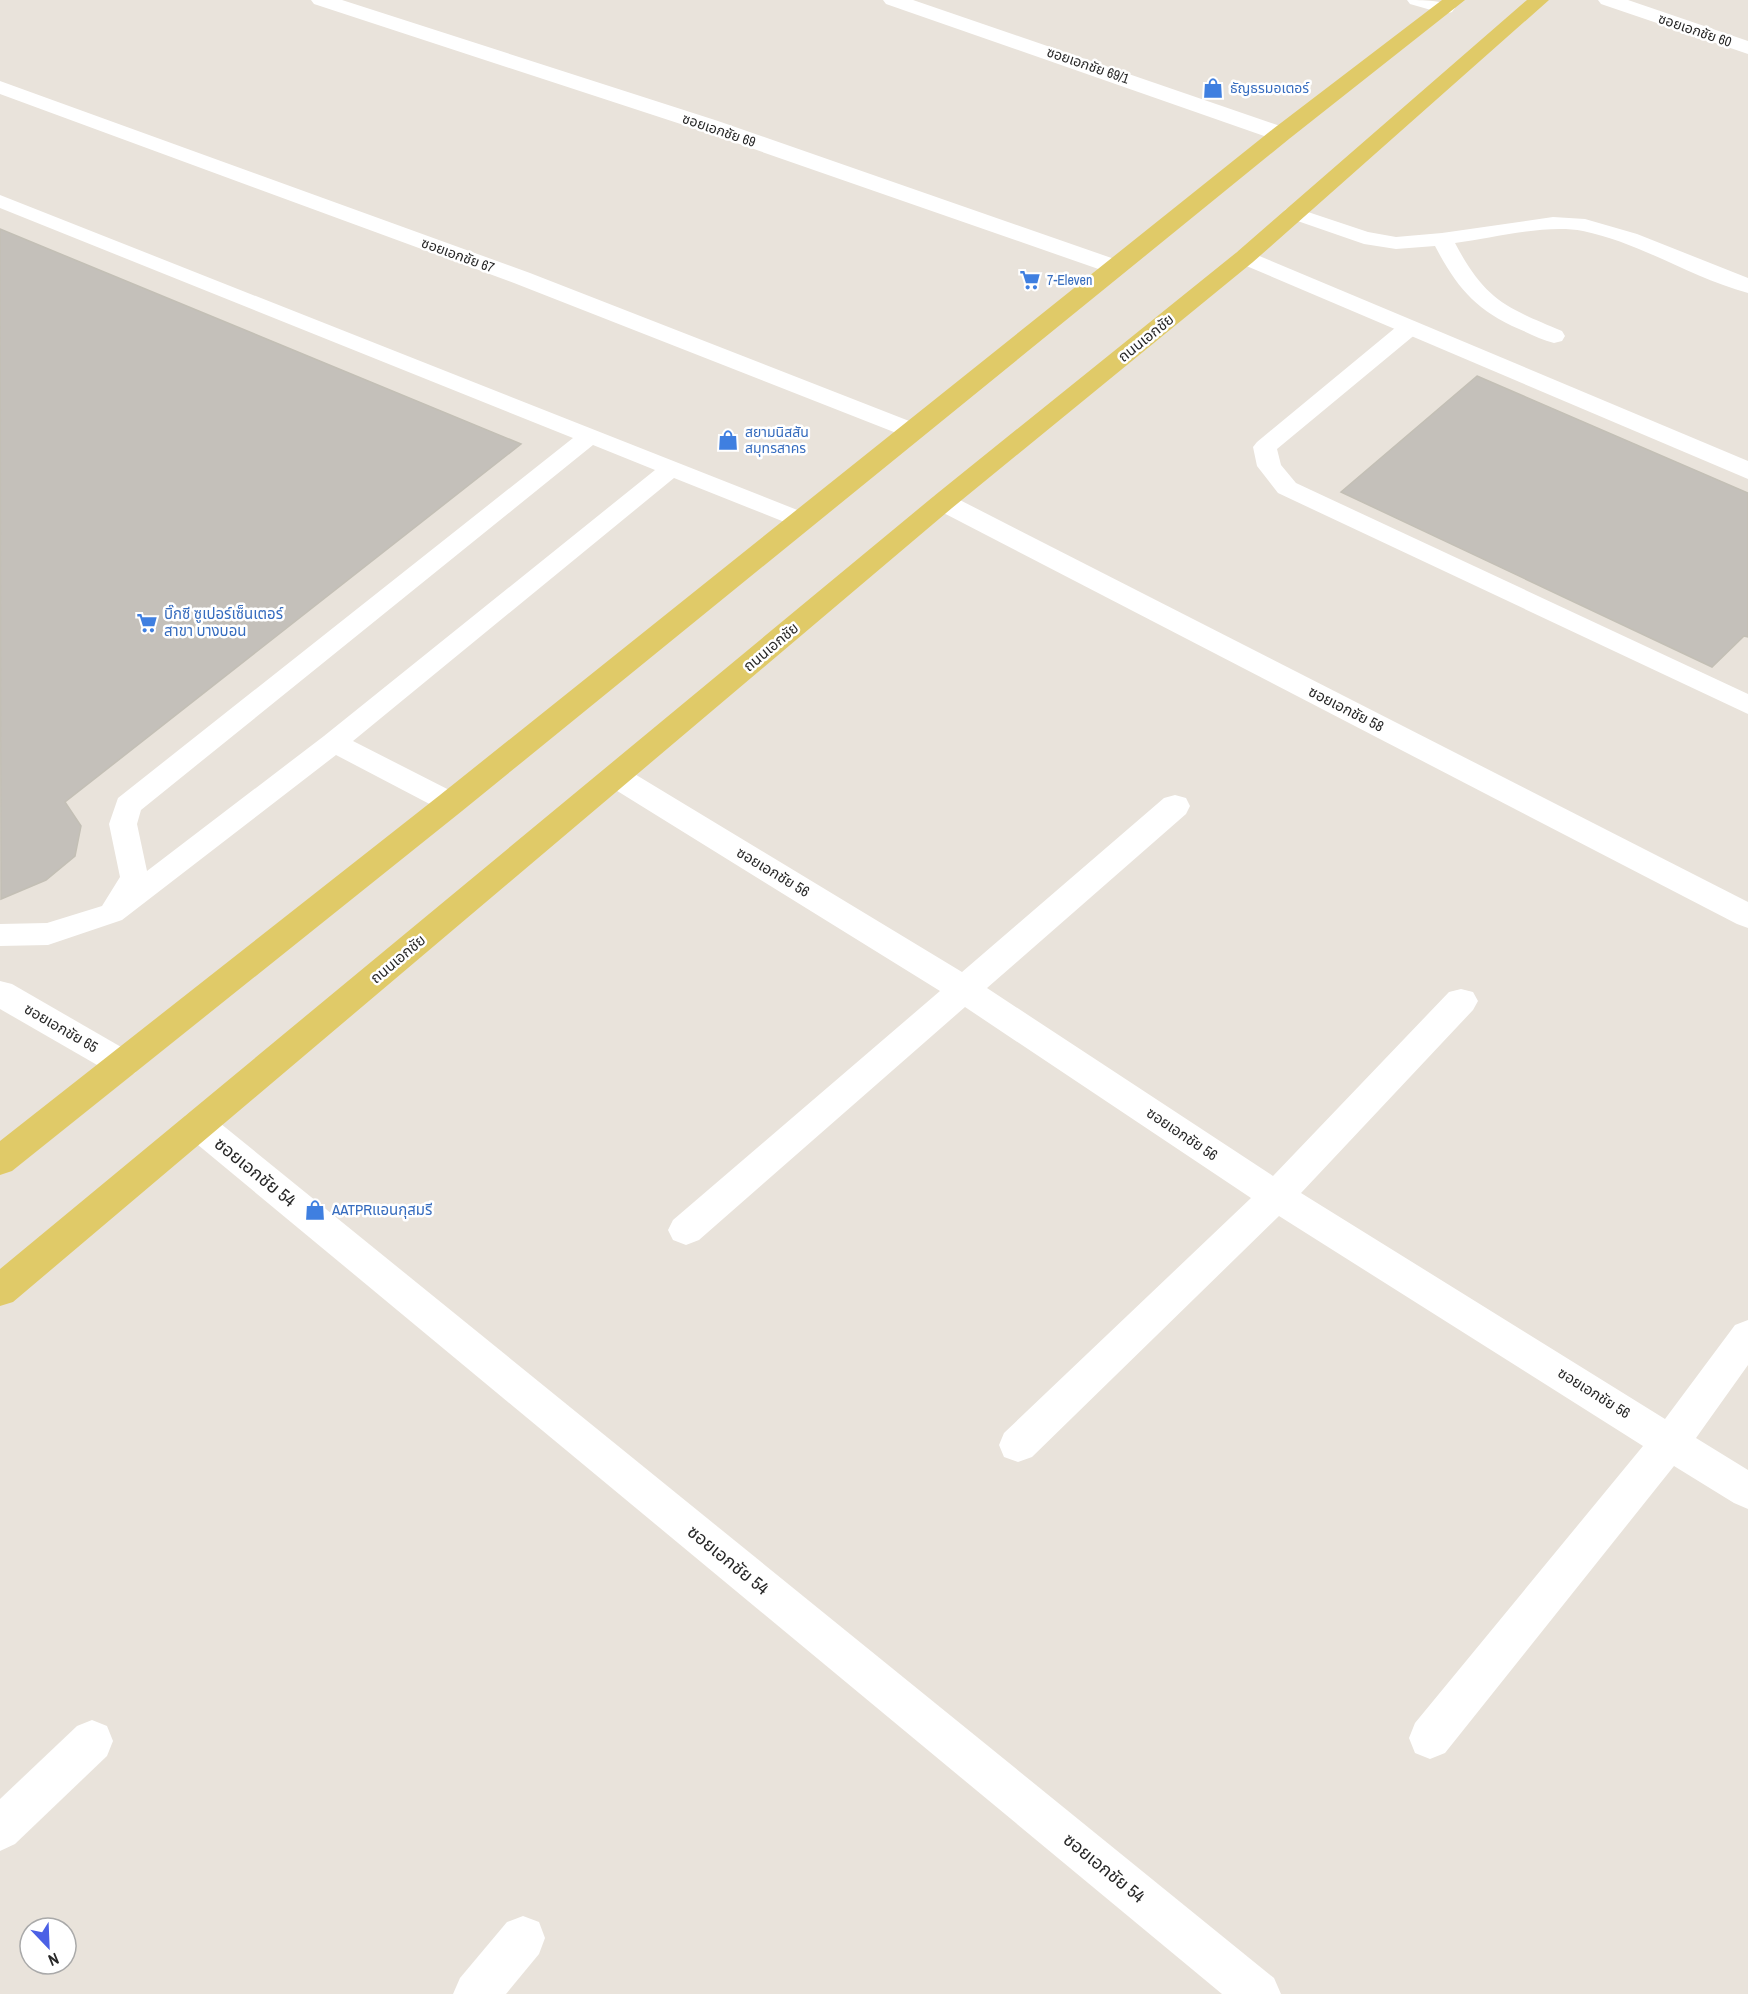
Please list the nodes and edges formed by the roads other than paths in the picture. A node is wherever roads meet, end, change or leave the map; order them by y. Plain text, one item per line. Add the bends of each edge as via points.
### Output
1 (321, 0) edge
2 (893, 0) edge
3 (1417, 0) edge
4 (1539, 0) edge
5 (1608, 0) edge
6 (1450, 4) edge
7 (1748, 48) edge
8 (0, 87) edge
9 (1281, 134) junction
10 (0, 201) edge
11 (1293, 213) junction
12 (1442, 239) junction
13 (1245, 257) junction
14 (1115, 267) junction
15 (1748, 286) edge
16 (1409, 328) junction
17 (1554, 336) dead end
18 (914, 431) junction
19 (591, 435) junction
20 (671, 469) junction
21 (1748, 471) edge
22 (943, 502) junction
23 (801, 520) junction
24 (1748, 705) edge
25 (334, 743) junction
26 (617, 777) junction
27 (451, 803) junction
28 (1175, 806) dead end
29 (112, 913) junction
30 (1748, 916) edge
31 (0, 935) edge
32 (965, 990) junction
33 (0, 993) edge
34 (1461, 1001) dead end
35 (123, 1064) junction
36 (198, 1125) junction
37 (0, 1161) edge
38 (1276, 1196) junction
39 (686, 1230) dead end
40 (0, 1291) edge
41 (1748, 1336) edge
42 (1671, 1441) junction
43 (1018, 1445) dead end
44 (1748, 1491) edge
45 (1430, 1738) dead end
46 (92, 1741) dead end
47 (0, 1829) edge
48 (523, 1938) dead end
49 (476, 1994) edge
50 (1258, 1994) edge

1 - 14 street, ซอยเอกชัย 69 via 710,126
2 - 9 street, ซอยเอกชัย 69/1
3 - 6 street
4 - 11 main road, ถนนเอกชัย
5 - 7 street, ซอยเอกชัย 60
6 - 9 main road
8 - 18 street, ซอยเอกชัย 67 via 522,278
9 - 14 main road
10 - 19 lane
11 - 12 lane via 1364,238 1396,243
11 - 13 main road, ถนนเอกชัย
12 - 15 lane via 1552,223 1585,225
12 - 17 lane via 1476,293 1499,311
13 - 16 street
13 - 22 main road, ถนนเอกชัย
14 - 18 main road
16 - 21 street
16 - 24 lane via 1265,447 1269,466 1287,488
18 - 23 main road
19 - 20 lane
19 - 29 lane via 128,805 123,824 134,878
20 - 23 lane
20 - 25 lane
22 - 26 main road, ถนนเอกชัย
22 - 30 street, ซอยเอกชัย 58
23 - 27 main road
25 - 27 lane
25 - 29 lane
26 - 32 street, ซอยเอกชัย 56
26 - 36 main road, ถนนเอกชัย
27 - 35 main road
28 - 32 street
29 - 31 lane via 48,933
32 - 38 street, ซอยเอกชัย 56
32 - 39 street
33 - 35 street, ซอยเอกชัย 65
34 - 38 street
35 - 37 main road
36 - 40 main road, ถนนเอกชัย
36 - 50 street, ซอยเอกชัย 54
38 - 42 street, ซอยเอกชัย 56
38 - 43 street
41 - 42 street
42 - 44 street, ซอยเอกชัย 56
42 - 45 street
46 - 47 street
48 - 49 street

